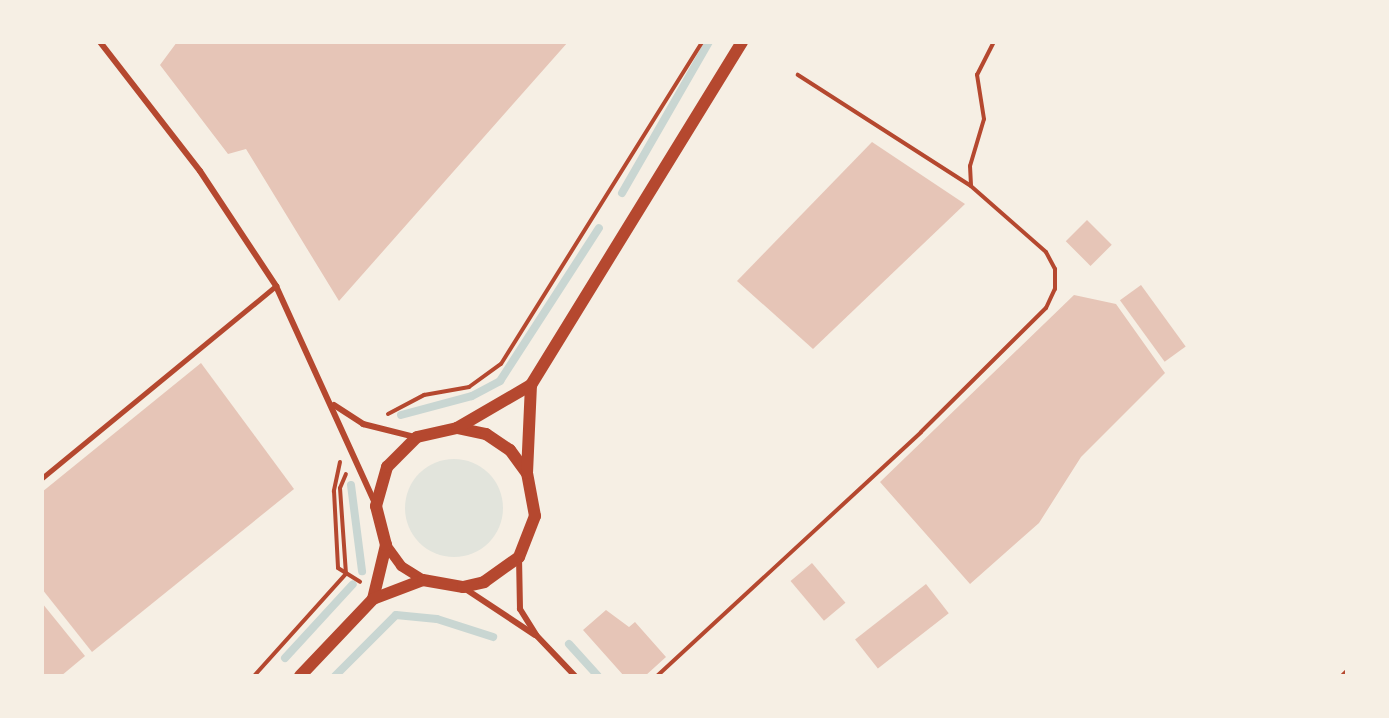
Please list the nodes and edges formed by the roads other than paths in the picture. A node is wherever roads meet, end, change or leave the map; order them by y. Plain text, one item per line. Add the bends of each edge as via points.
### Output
1 (100, 42) edge
2 (742, 42) edge
3 (276, 286) junction
4 (531, 385) junction
5 (333, 405) junction
6 (457, 428) junction
7 (417, 437) junction
8 (527, 473) junction
9 (42, 478) edge
10 (376, 506) junction
11 (386, 546) junction
12 (519, 557) junction
13 (423, 580) junction
14 (462, 587) junction
15 (373, 599) junction
16 (536, 635) junction
17 (1347, 672) edge
18 (300, 676) edge
19 (575, 676) edge
20 (1343, 676) edge

1 - 3 street via 200,171
2 - 4 main road
3 - 5 street
3 - 9 lane
4 - 6 main road
4 - 8 main road
5 - 7 street via 374,429
5 - 10 street
6 - 7 main road
6 - 8 main road via 494,439 510,450
7 - 10 main road via 387,467
8 - 12 main road via 535,516
10 - 11 main road
11 - 13 street via 401,566
11 - 15 main road
12 - 14 main road via 493,577
12 - 16 street via 520,609
13 - 14 main road
13 - 15 main road
14 - 16 street
15 - 18 main road
16 - 19 street
17 - 20 street

